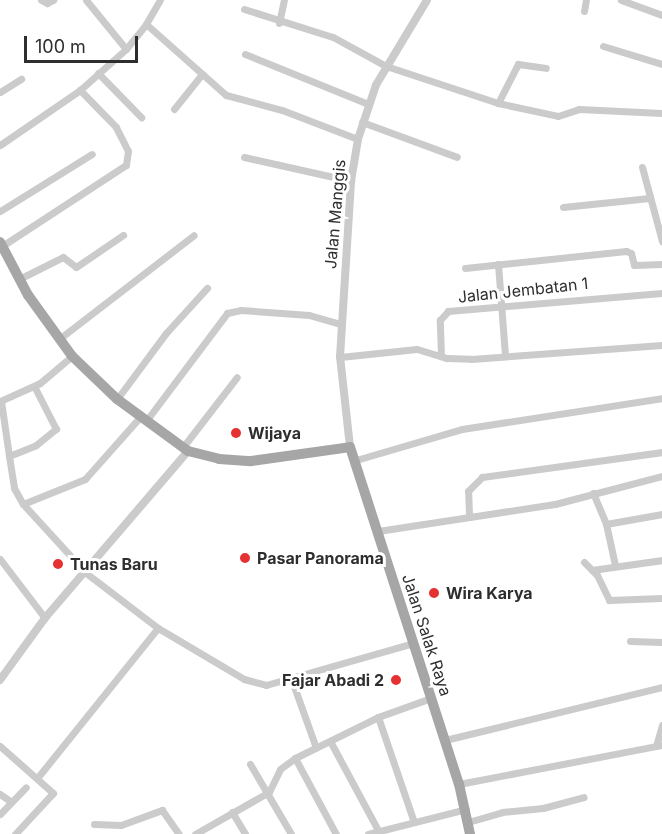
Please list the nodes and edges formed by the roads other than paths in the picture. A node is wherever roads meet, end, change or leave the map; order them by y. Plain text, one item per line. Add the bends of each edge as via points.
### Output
1 (40, 0) edge
2 (53, 0) edge
3 (86, 0) edge
4 (160, 0) edge
5 (284, 0) edge
6 (586, 0) edge
7 (621, 0) edge
8 (422, 1) edge
9 (244, 9) dead end
10 (584, 11) dead end
11 (662, 15) edge
12 (279, 23) junction
13 (146, 24) junction
14 (603, 46) dead end
15 (126, 50) junction
16 (245, 54) dead end
17 (662, 64) edge
18 (386, 66) junction
19 (546, 68) dead end
20 (99, 73) junction
21 (202, 74) junction
22 (21, 79) dead end
23 (80, 90) junction
24 (0, 92) edge
25 (498, 103) junction
26 (368, 104) junction
27 (174, 108) dead end
28 (662, 113) edge
29 (141, 117) dead end
30 (362, 122) junction
31 (358, 139) junction
32 (0, 145) edge
33 (92, 154) dead end
34 (244, 157) dead end
35 (457, 157) dead end
36 (642, 167) dead end
37 (351, 181) junction
38 (650, 198) junction
39 (563, 207) dead end
40 (0, 211) edge
41 (123, 235) dead end
42 (194, 235) dead end
43 (662, 241) edge
44 (1, 244) edge
45 (498, 264) junction
46 (662, 264) edge
47 (465, 268) dead end
48 (20, 279) junction
49 (207, 288) dead end
50 (662, 293) edge
51 (501, 304) junction
52 (341, 324) junction
53 (59, 339) junction
54 (662, 345) edge
55 (505, 355) junction
56 (72, 356) junction
57 (340, 357) junction
58 (441, 357) junction
59 (237, 377) dead end
60 (34, 386) junction
61 (662, 398) edge
62 (117, 399) junction
63 (0, 401) edge
64 (143, 419) junction
65 (350, 447) junction
66 (186, 449) junction
67 (662, 452) edge
68 (9, 456) junction
69 (356, 460) junction
70 (662, 476) edge
71 (593, 493) junction
72 (23, 504) junction
73 (662, 514) edge
74 (469, 515) junction
75 (606, 524) junction
76 (378, 531) junction
77 (0, 559) edge
78 (662, 560) edge
79 (584, 562) dead end
80 (615, 565) junction
81 (592, 570) junction
82 (86, 573) junction
83 (662, 598) edge
84 (45, 618) junction
85 (158, 628) junction
86 (630, 641) dead end
87 (662, 642) edge
88 (413, 644) junction
89 (291, 678) junction
90 (0, 680) edge
91 (662, 687) edge
92 (431, 698) junction
93 (378, 717) junction
94 (662, 725) edge
95 (445, 740) junction
96 (330, 741) junction
97 (0, 746) edge
98 (659, 746) edge
99 (316, 748) junction
100 (295, 758) junction
101 (250, 764) dead end
102 (38, 777) junction
103 (459, 784) junction
104 (26, 787) dead end
105 (268, 792) junction
106 (0, 794) edge
107 (584, 797) dead end
108 (10, 801) junction
109 (466, 809) junction
110 (232, 812) junction
111 (0, 814) edge
112 (414, 822) junction
113 (468, 822) junction
114 (94, 824) dead end
115 (379, 832) edge
116 (15, 834) edge
117 (179, 834) edge
118 (195, 834) edge
119 (245, 834) edge
120 (291, 834) edge
121 (336, 834) edge
122 (368, 834) edge
123 (470, 834) edge

1 - 2 street
3 - 15 street
4 - 13 street
5 - 12 street
6 - 10 street
7 - 11 street
8 - 18 street, Jalan Manggis
9 - 12 street
12 - 18 street via 333,37
13 - 15 street
13 - 21 street
14 - 17 street
15 - 20 street
16 - 26 street
18 - 25 street
18 - 26 street, Jalan Manggis
19 - 25 street via 518,64
20 - 23 street
20 - 29 street
21 - 27 street
21 - 31 street via 226,94
22 - 24 street
23 - 32 street
23 - 44 street via 116,127 128,152 126,165
25 - 28 street via 558,116 579,109
26 - 30 street, Jalan Manggis
30 - 31 street, Jalan Manggis
30 - 35 street
31 - 37 street, Jalan Manggis
33 - 40 street
34 - 37 street
36 - 38 street
37 - 52 street, Jalan Manggis
38 - 39 street
38 - 43 street
41 - 48 street via 76,267 63,257
42 - 53 street
44 - 48 main road
45 - 46 street via 577,259 626,251 631,253 634,265
45 - 47 street
45 - 51 street
48 - 53 main road
49 - 62 street via 166,333
50 - 51 street, Jalan Jembatan 1
51 - 55 street
51 - 58 street, Jalan Jembatan 1 via 444,313 440,320
52 - 57 street, Jalan Manggis
52 - 64 street via 309,315 241,310 227,313
53 - 56 main road
54 - 55 street
55 - 58 street
56 - 60 street
56 - 62 main road
57 - 58 street via 417,349
57 - 65 street, Jalan Manggis via 339,380
59 - 66 street
60 - 63 street
60 - 68 street via 56,429 36,445
61 - 69 street via 462,429
62 - 64 main road
63 - 68 street
64 - 66 main road
64 - 72 street via 85,479
65 - 66 main road via 251,461 219,459
65 - 69 main road, Jalan Salak Raya
66 - 82 street
67 - 74 street via 482,477 468,491
68 - 72 street via 14,488
69 - 76 main road, Jalan Salak Raya
70 - 71 street
71 - 74 street via 555,504
71 - 75 street
72 - 82 street
73 - 75 street
74 - 76 street
75 - 80 street
76 - 88 main road, Jalan Salak Raya
77 - 84 street
78 - 80 street
79 - 81 street
80 - 81 street
81 - 83 street via 609,600
82 - 84 street
82 - 85 street
84 - 90 street
85 - 89 street via 225,670 257,684
85 - 102 street
86 - 87 street
88 - 89 street
88 - 92 main road, Jalan Salak Raya
89 - 99 street
91 - 95 street
92 - 93 street
92 - 95 main road, Jalan Salak Raya
93 - 96 street
93 - 112 street
94 - 98 street
95 - 103 main road, Jalan Salak Raya
96 - 99 street
96 - 115 street
97 - 102 street
98 - 103 street
99 - 100 street
100 - 105 street via 280,769
100 - 121 street
101 - 105 street
102 - 116 street via 52,791 52,797 32,812
103 - 109 main road, Jalan Salak Raya
104 - 108 street
105 - 110 street
105 - 120 street
106 - 108 street
107 - 113 street
108 - 111 street
109 - 112 street
109 - 113 main road, Jalan Salak Raya
110 - 118 street
110 - 119 street
112 - 115 street
113 - 123 main road, Jalan Salak Raya
114 - 117 street via 121,825 162,810
115 - 122 street

